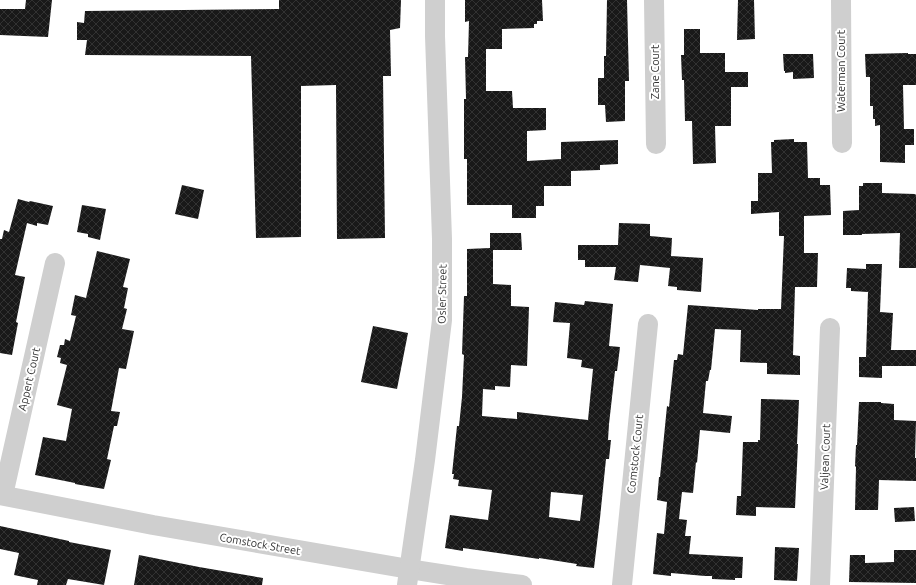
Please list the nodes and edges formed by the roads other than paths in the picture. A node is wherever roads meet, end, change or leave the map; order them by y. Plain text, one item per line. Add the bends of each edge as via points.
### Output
1 (435, 0) edge
2 (654, 0) edge
3 (841, 0) edge
4 (842, 143) dead end
5 (656, 144) dead end
6 (55, 263) dead end
7 (648, 324) dead end
8 (830, 328) dead end
9 (1, 495) edge
10 (408, 577) edge
11 (465, 582) edge
12 (522, 585) edge
13 (622, 585) edge
14 (820, 585) edge

1 - 10 street, Osler Street via 442,320
2 - 5 street, Zane Court
3 - 4 street, Waterman Court
6 - 9 street, Appert Court
7 - 13 street, Comstock Court
8 - 14 street, Valjean Court
9 - 10 street, Comstock Street
10 - 11 street, Comstock Street
11 - 12 street, Comstock Street

